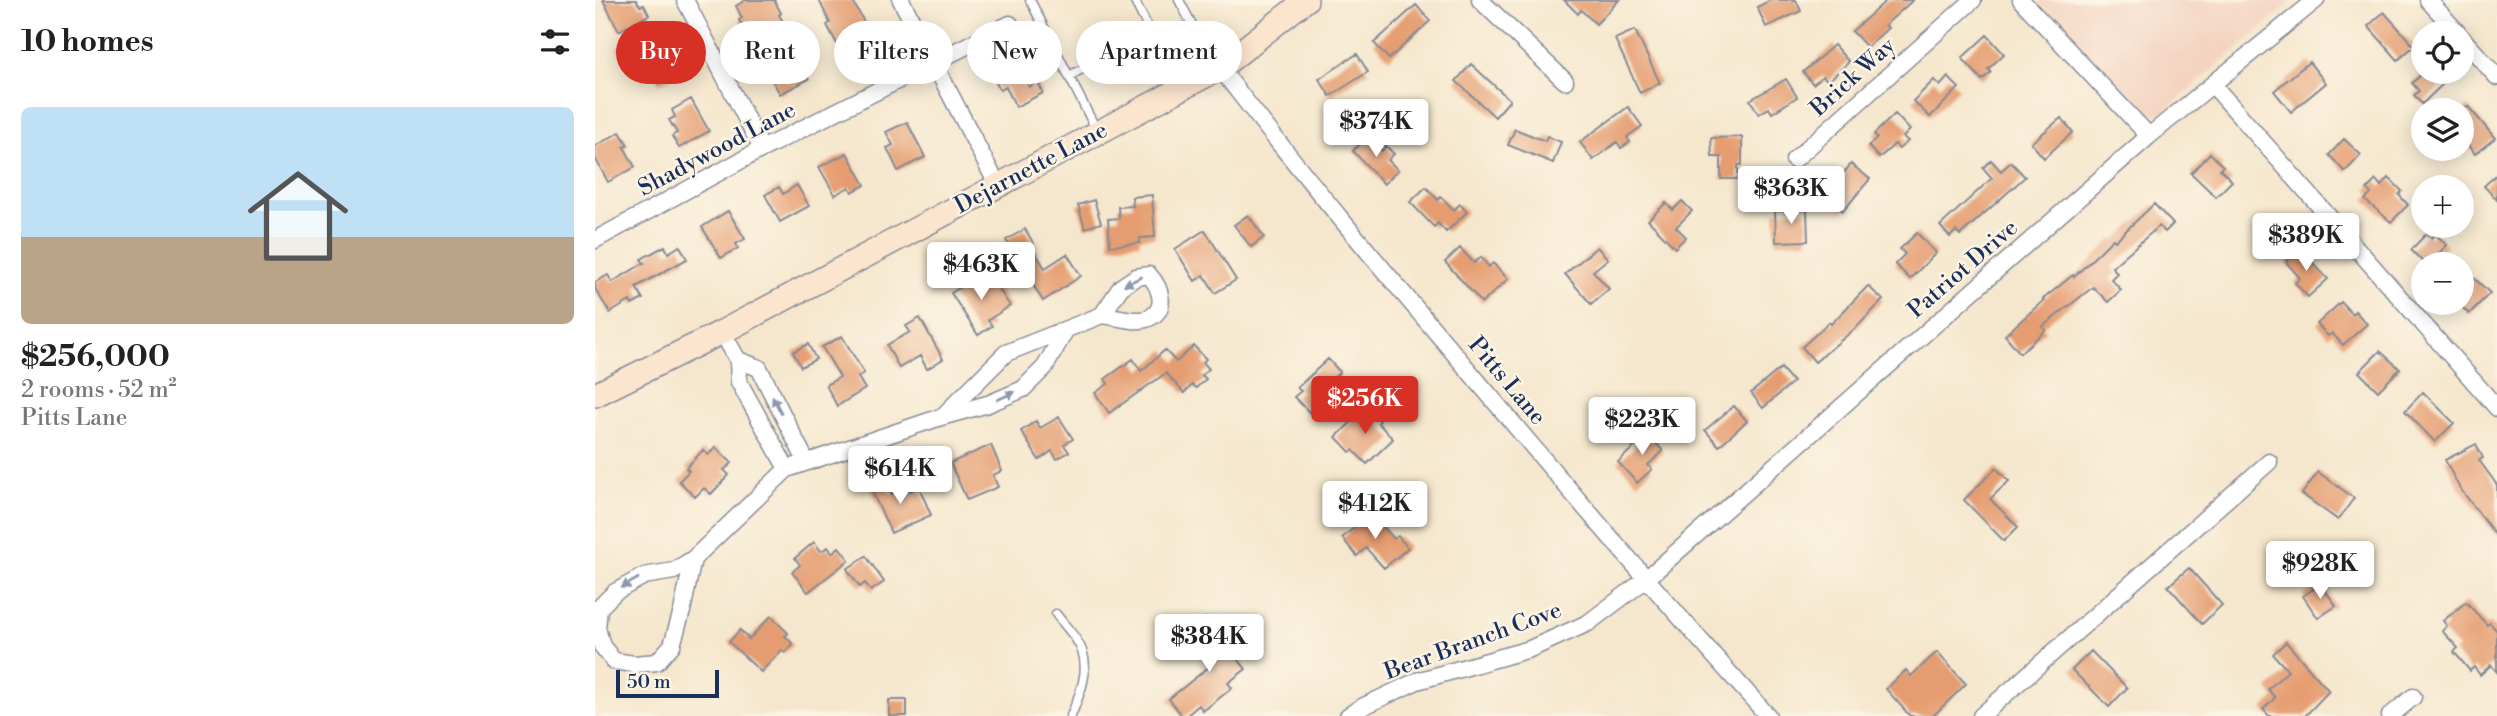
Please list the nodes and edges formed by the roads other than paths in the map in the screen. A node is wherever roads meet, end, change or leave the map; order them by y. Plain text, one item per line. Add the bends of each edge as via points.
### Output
1 (685, 0) edge
2 (901, 0) edge
3 (1030, 0) edge
4 (1134, 0) edge
5 (1179, 0) edge
6 (1306, 0) edge
7 (1480, 0) edge
8 (1972, 0) edge
9 (2021, 0) edge
10 (2316, 0) edge
11 (2428, 0) edge
12 (912, 21) edge
13 (1190, 21) edge
14 (2447, 21) edge
15 (1242, 51) edge
16 (2474, 51) edge
17 (1069, 76) junction
18 (2497, 77) edge
19 (1565, 81) dead end
20 (891, 84) edge
21 (945, 84) edge
22 (1190, 84) edge
23 (1232, 84) edge
24 (2213, 85) junction
25 (1098, 133) junction
26 (2149, 136) junction
27 (762, 149) junction
28 (1794, 160) dead end
29 (998, 186) junction
30 (595, 240) edge
31 (1102, 315) dead end
32 (1065, 331) junction
33 (722, 332) junction
34 (738, 360) junction
35 (595, 395) edge
36 (2497, 408) edge
37 (941, 417) junction
38 (806, 461) junction
39 (2269, 462) dead end
40 (787, 469) junction
41 (692, 559) junction
42 (1645, 580) junction
43 (1056, 614) dead end
44 (2413, 697) dead end
45 (1071, 716) edge
46 (1348, 716) edge
47 (1767, 716) edge
48 (1981, 716) edge
49 (2391, 716) edge

1 - 27 street
2 - 12 street
3 - 17 lane
4 - 17 lane via 1151,33
5 - 13 lane
6 - 15 main road, Dejarnette Lane
7 - 19 street
8 - 28 street, Brick Way
9 - 26 street
10 - 24 street, Patriot Drive
11 - 14 street
16 - 18 street
17 - 25 lane
20 - 27 street, Shadywood Lane
21 - 29 street
22 - 25 main road, Dejarnette Lane
23 - 42 street, Pitts Lane via 1306,179
24 - 26 street, Patriot Drive
24 - 36 street
25 - 29 main road, Dejarnette Lane
26 - 42 street, Patriot Drive
27 - 30 street, Shadywood Lane
29 - 33 main road, Dejarnette Lane
31 - 32 street
32 - 37 street via 1006,353
37 -> 32 street via 1023,389 1045,367
33 - 34 street
33 - 35 main road, Dejarnette Lane
38 -> 34 street via 759,368
34 - 40 street via 739,382
37 - 38 street
38 - 40 street
39 - 48 street
40 - 41 street
41 -> 41 street via 674,571 644,576 615,592 599,608 599,637 614,661 657,662 672,645
42 - 46 street, Bear Branch Cove via 1588,623 1530,649 1417,681
42 - 47 street, Pitts Lane
43 - 45 lane via 1082,650 1085,671
44 - 49 street

